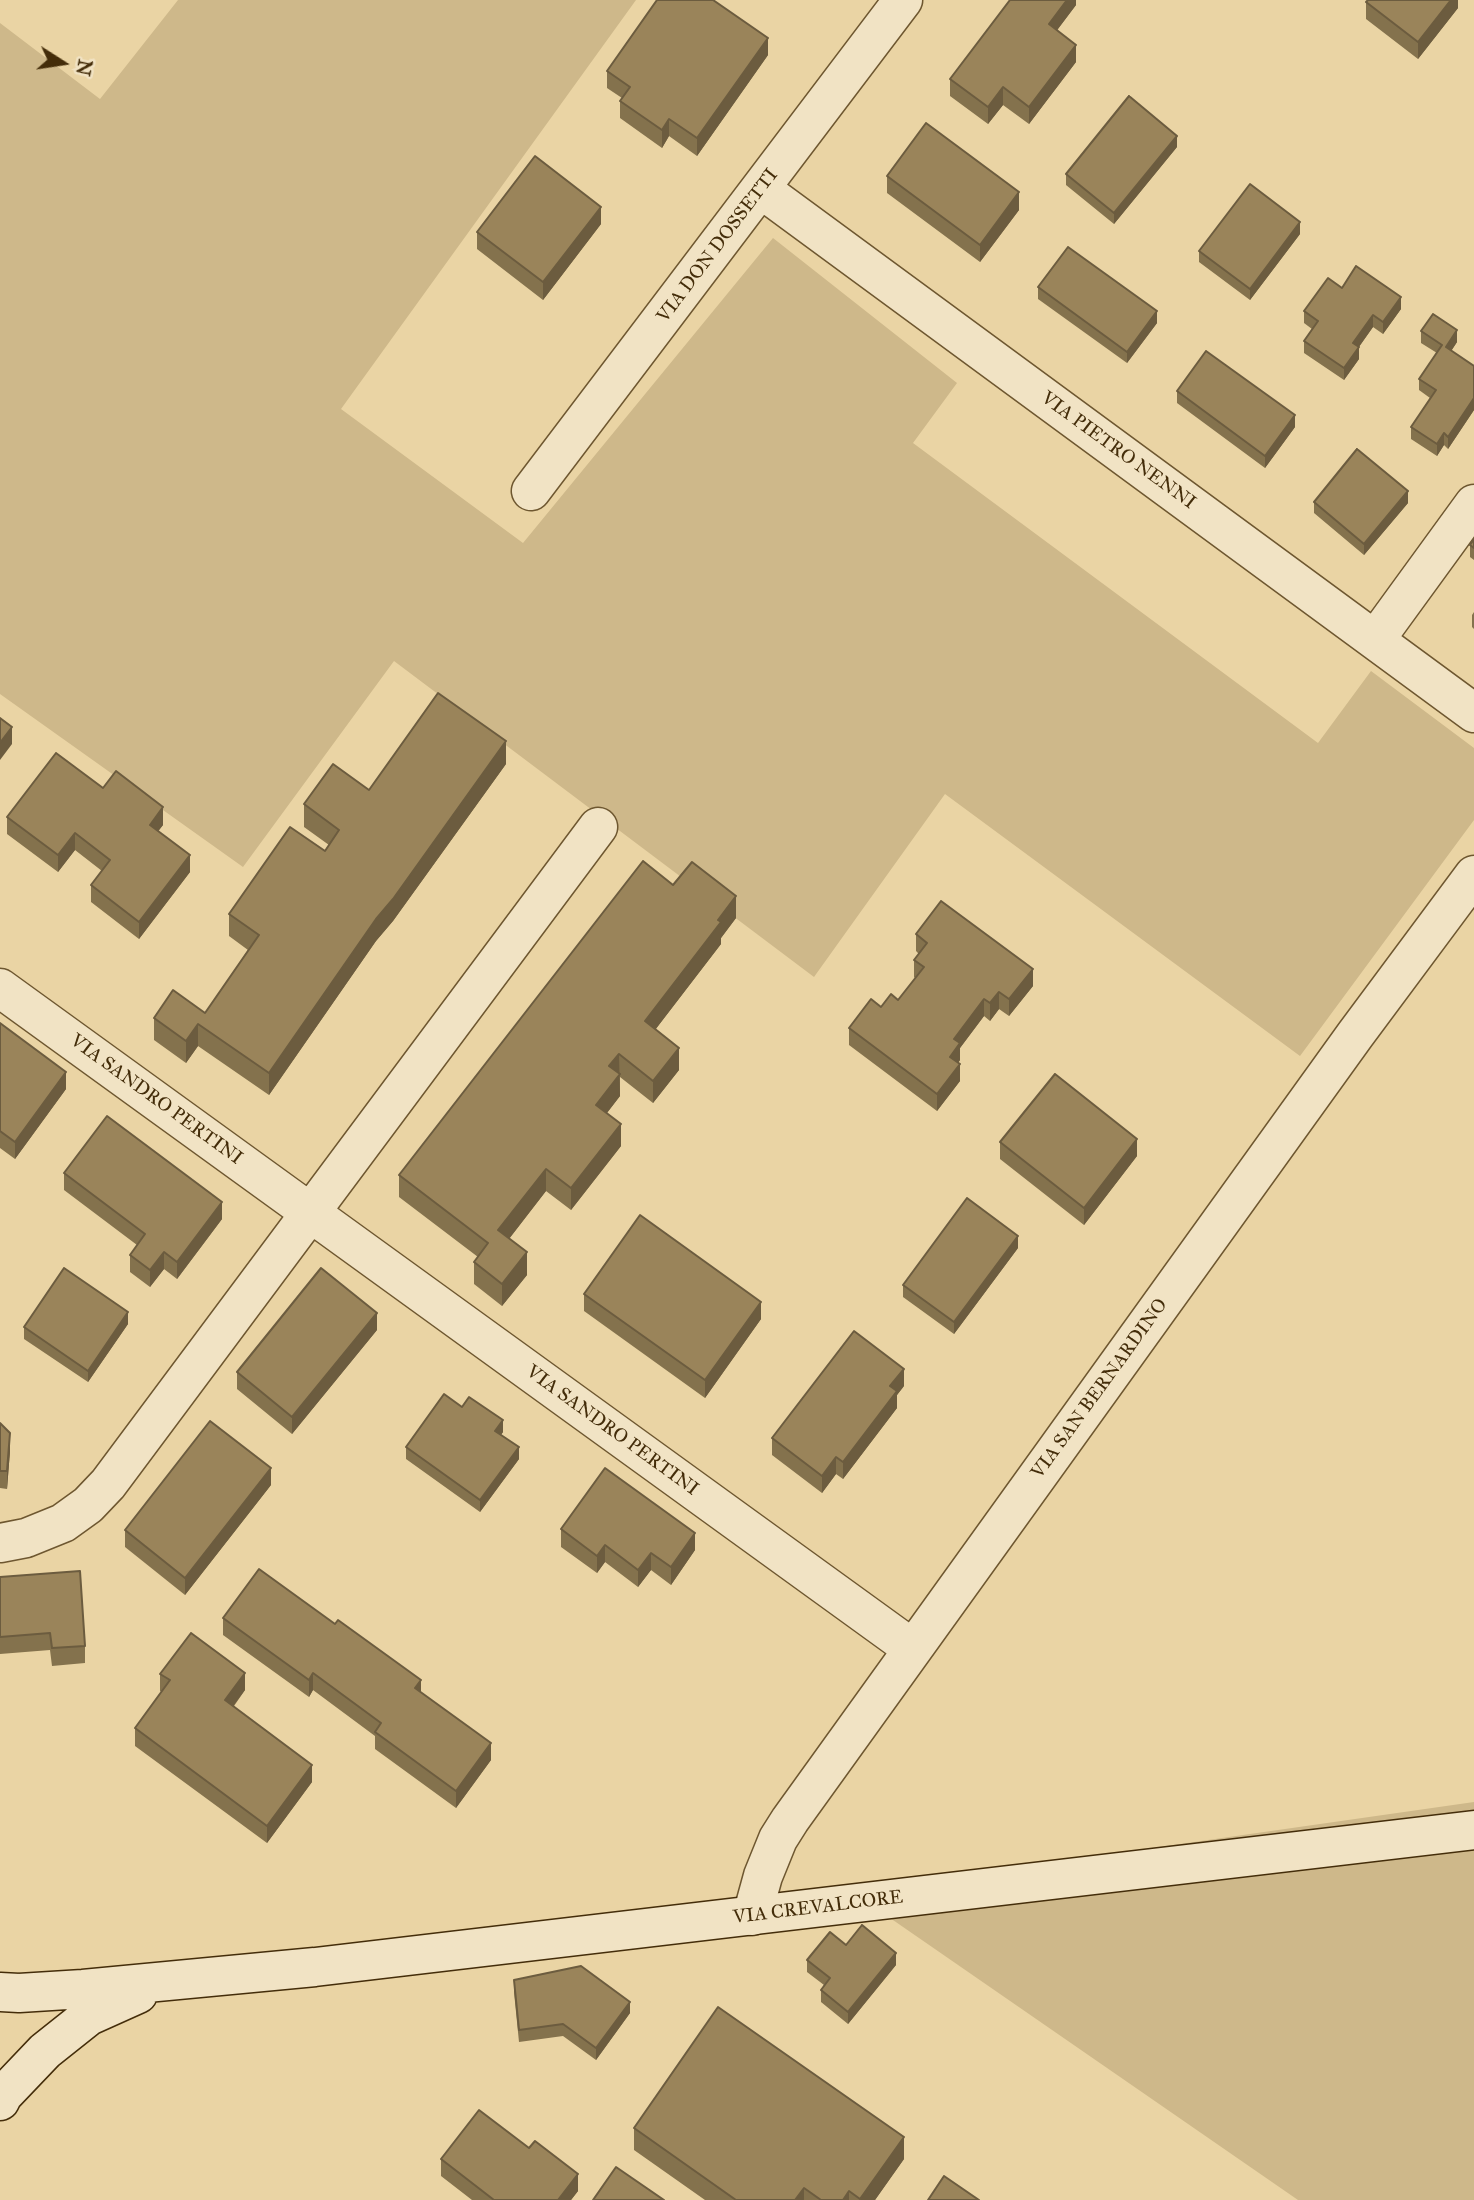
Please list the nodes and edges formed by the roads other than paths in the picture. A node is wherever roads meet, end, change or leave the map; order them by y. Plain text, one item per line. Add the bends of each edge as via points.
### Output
1 (903, 0) edge
2 (761, 190) junction
3 (531, 491) dead end
4 (1474, 504) edge
5 (1375, 640) junction
6 (1474, 713) edge
7 (598, 827) dead end
8 (1474, 875) edge
9 (0, 988) edge
10 (311, 1212) junction
11 (0, 1543) edge
12 (913, 1649) junction
13 (1474, 1830) edge
14 (752, 1916) junction
15 (162, 1982) junction
16 (0, 1992) edge
17 (0, 2101) edge

1 - 2 street, VIA DON DOSSETTI
2 - 3 street, VIA DON DOSSETTI
2 - 5 street, VIA PIETRO NENNI
4 - 5 street
5 - 6 street, VIA PIETRO NENNI
7 - 10 street
8 - 12 street, VIA SAN BERNARDINO
9 - 10 street, VIA SANDRO PERTINI
10 - 11 street via 108,1485 63,1523
10 - 12 street, VIA SANDRO PERTINI
12 - 14 street, VIA SAN BERNARDINO via 778,1839
13 - 14 street, VIA CREVALCORE
14 - 15 street, VIA CREVALCORE
15 - 16 street, VIA CREVALCORE
15 - 17 street, VIA CREVALCORE via 89,2017 45,2051

